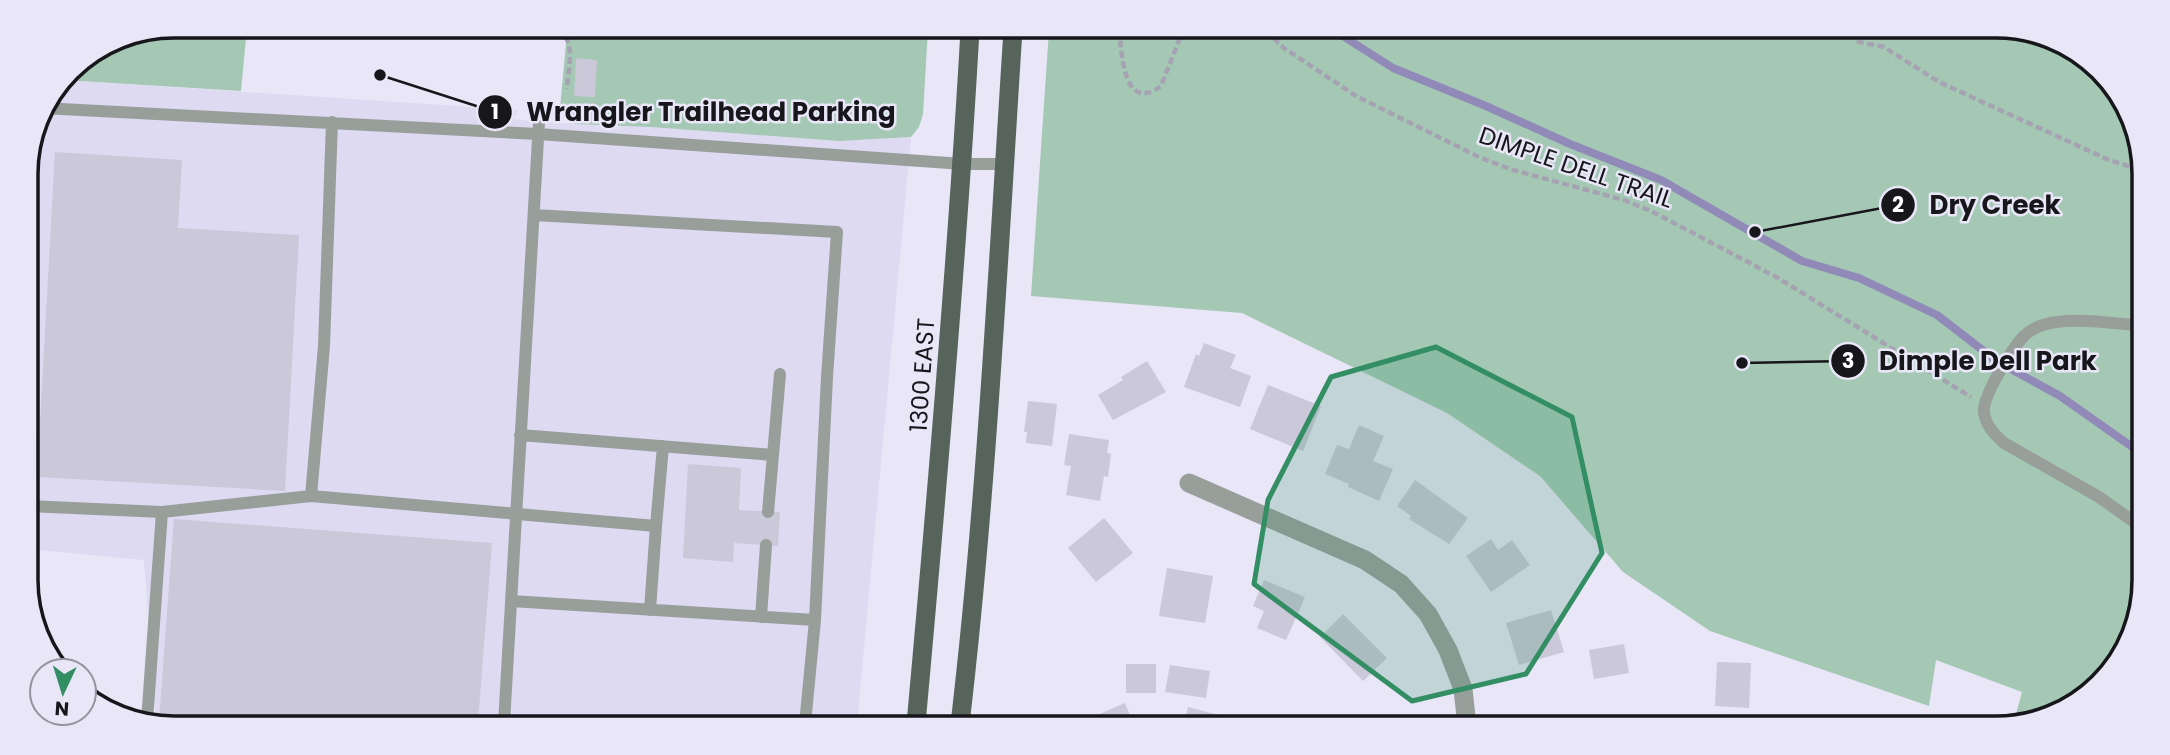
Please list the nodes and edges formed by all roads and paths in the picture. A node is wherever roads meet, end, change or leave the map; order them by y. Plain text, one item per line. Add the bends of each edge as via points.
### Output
1 (568, 38) edge
2 (970, 38) edge
3 (1013, 38) edge
4 (1120, 38) edge
5 (1180, 38) edge
6 (1273, 38) edge
7 (1855, 38) edge
8 (566, 89) dead end
9 (56, 109) edge
10 (332, 122) junction
11 (539, 128) junction
12 (963, 164) junction
13 (1005, 164) junction
14 (2131, 167) edge
15 (534, 215) junction
16 (2132, 325) edge
17 (780, 374) dead end
18 (1984, 404) junction
19 (520, 435) junction
20 (663, 446) junction
21 (773, 454) junction
22 (1189, 483) dead end
23 (311, 496) junction
24 (38, 506) edge
25 (162, 512) junction
26 (768, 512) dead end
27 (517, 515) junction
28 (2132, 520) edge
29 (656, 526) junction
30 (766, 545) dead end
31 (511, 601) junction
32 (650, 610) junction
33 (761, 617) junction
34 (815, 620) junction
35 (148, 714) edge
36 (504, 716) edge
37 (806, 716) edge
38 (917, 716) edge
39 (961, 716) edge
40 (1465, 716) edge

1 - 8 path
2 - 12 main road, 1300 EAST
3 - 13 main road
4 - 5 path via 1127,80 1138,92 1146,93 1161,86
6 - 18 path, DIMPLE DELL TRAIL via 1356,96 1480,158 1651,211 1778,278
7 - 14 path via 1884,47 1939,82
9 - 10 lane
10 - 11 lane
10 - 23 lane via 324,346
11 - 12 lane
11 - 15 lane
12 - 13 lane
12 - 38 main road, 1300 EAST
13 - 39 main road
15 - 19 lane
15 - 34 lane via 837,232
16 - 18 lane via 2038,326 2016,347
17 - 21 lane
18 - 28 lane via 1987,423 2004,443
19 - 20 lane
19 - 27 lane
20 - 21 lane
20 - 29 lane
21 - 26 lane
22 - 40 street via 1365,560 1401,584 1428,614 1448,650 1463,689
23 - 25 lane
23 - 27 lane
24 - 25 lane
25 - 35 lane
27 - 29 lane
27 - 31 lane
29 - 32 lane
30 - 33 lane
31 - 32 lane
31 - 36 lane
32 - 33 lane
33 - 34 lane
34 - 37 lane

